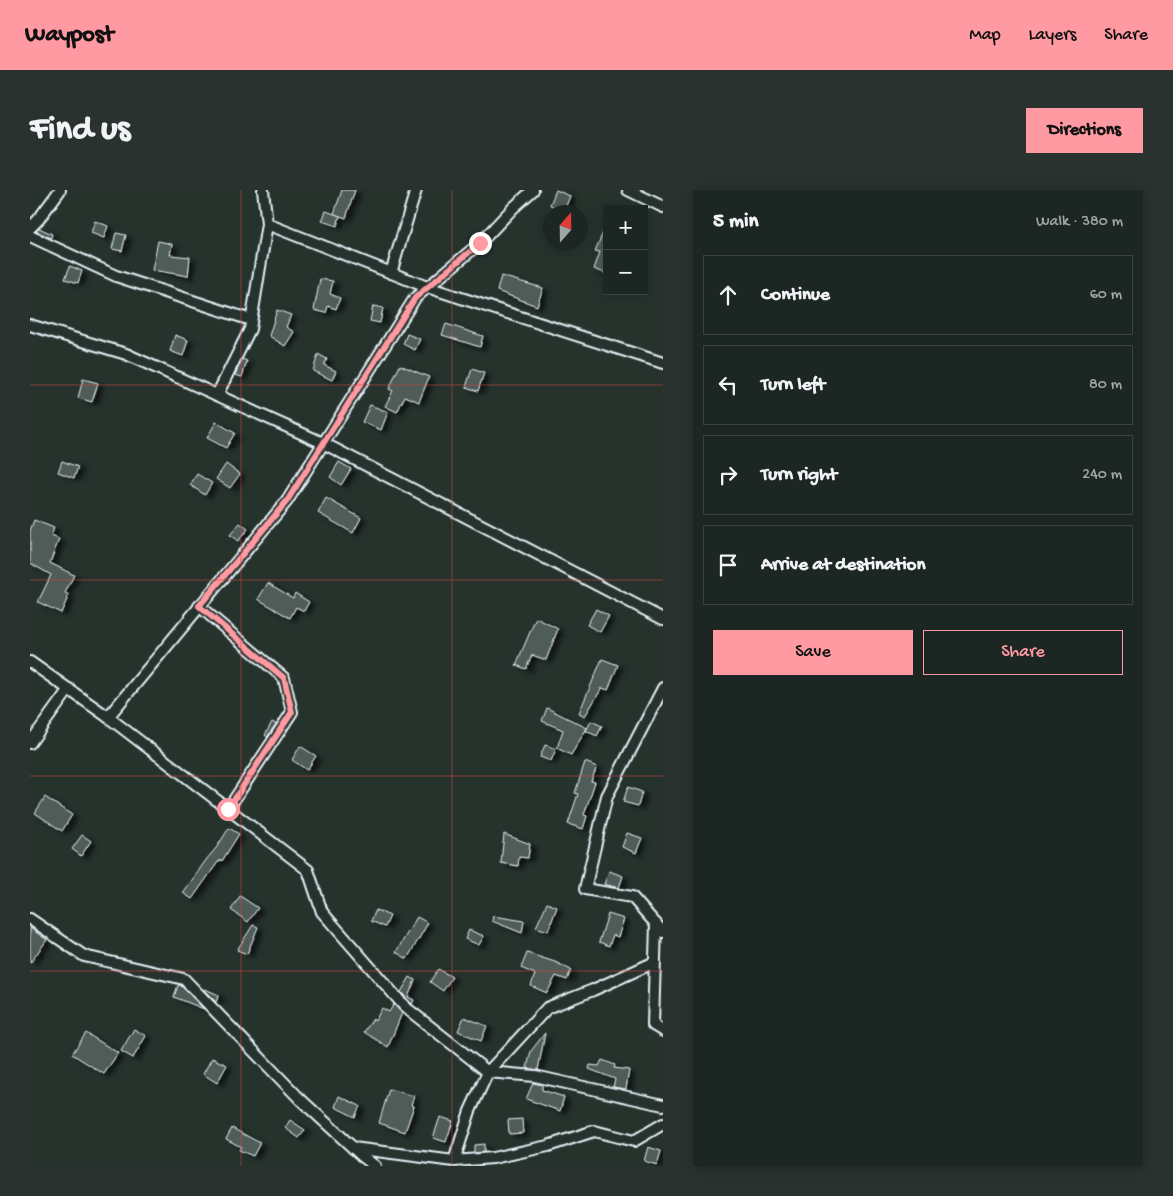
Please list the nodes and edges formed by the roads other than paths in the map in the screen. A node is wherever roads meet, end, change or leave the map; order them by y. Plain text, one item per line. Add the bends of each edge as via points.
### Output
1 (60, 190) edge
2 (263, 190) edge
3 (416, 190) edge
4 (532, 190) edge
5 (628, 190) edge
6 (663, 207) edge
7 (34, 218) edge
8 (267, 224) junction
9 (30, 228) edge
10 (30, 236) edge
11 (391, 273) junction
12 (427, 287) junction
13 (251, 320) junction
14 (30, 326) edge
15 (663, 363) edge
16 (217, 395) junction
17 (323, 443) junction
18 (199, 606) junction
19 (663, 619) edge
20 (30, 662) edge
21 (663, 688) edge
22 (69, 689) junction
23 (108, 717) junction
24 (30, 743) edge
25 (228, 809) junction
26 (30, 919) edge
27 (656, 924) junction
28 (663, 932) edge
29 (655, 962) junction
30 (663, 1031) edge
31 (488, 1072) junction
32 (663, 1105) edge
33 (663, 1124) edge
34 (353, 1148) junction
35 (454, 1161) junction
36 (375, 1166) edge

1 - 7 street
2 - 8 street
3 - 11 street
4 - 12 street via 480,243
5 - 6 street
7 - 9 street
8 - 11 street
8 - 13 street
10 - 13 street via 116,276
11 - 12 street
12 - 15 street
12 - 17 street via 415,298
13 - 16 street via 250,329
14 - 16 street via 126,354
16 - 17 street
17 - 18 street via 287,501
17 - 19 street
18 - 23 street
18 - 25 street via 284,678 292,712
20 - 22 street
21 - 27 street via 607,796 585,889 632,897
22 - 23 street
22 - 24 street
23 - 25 street
25 - 31 street via 308,870 322,912 405,1007
26 - 34 street via 84,956 184,979 300,1099
27 - 28 street
27 - 29 street
29 - 30 street via 653,1025
29 - 31 street via 547,1008
31 - 32 street via 535,1076
31 - 35 street via 470,1111
33 - 35 street via 634,1141 594,1130 548,1146 493,1158
34 - 35 street
34 - 36 street

